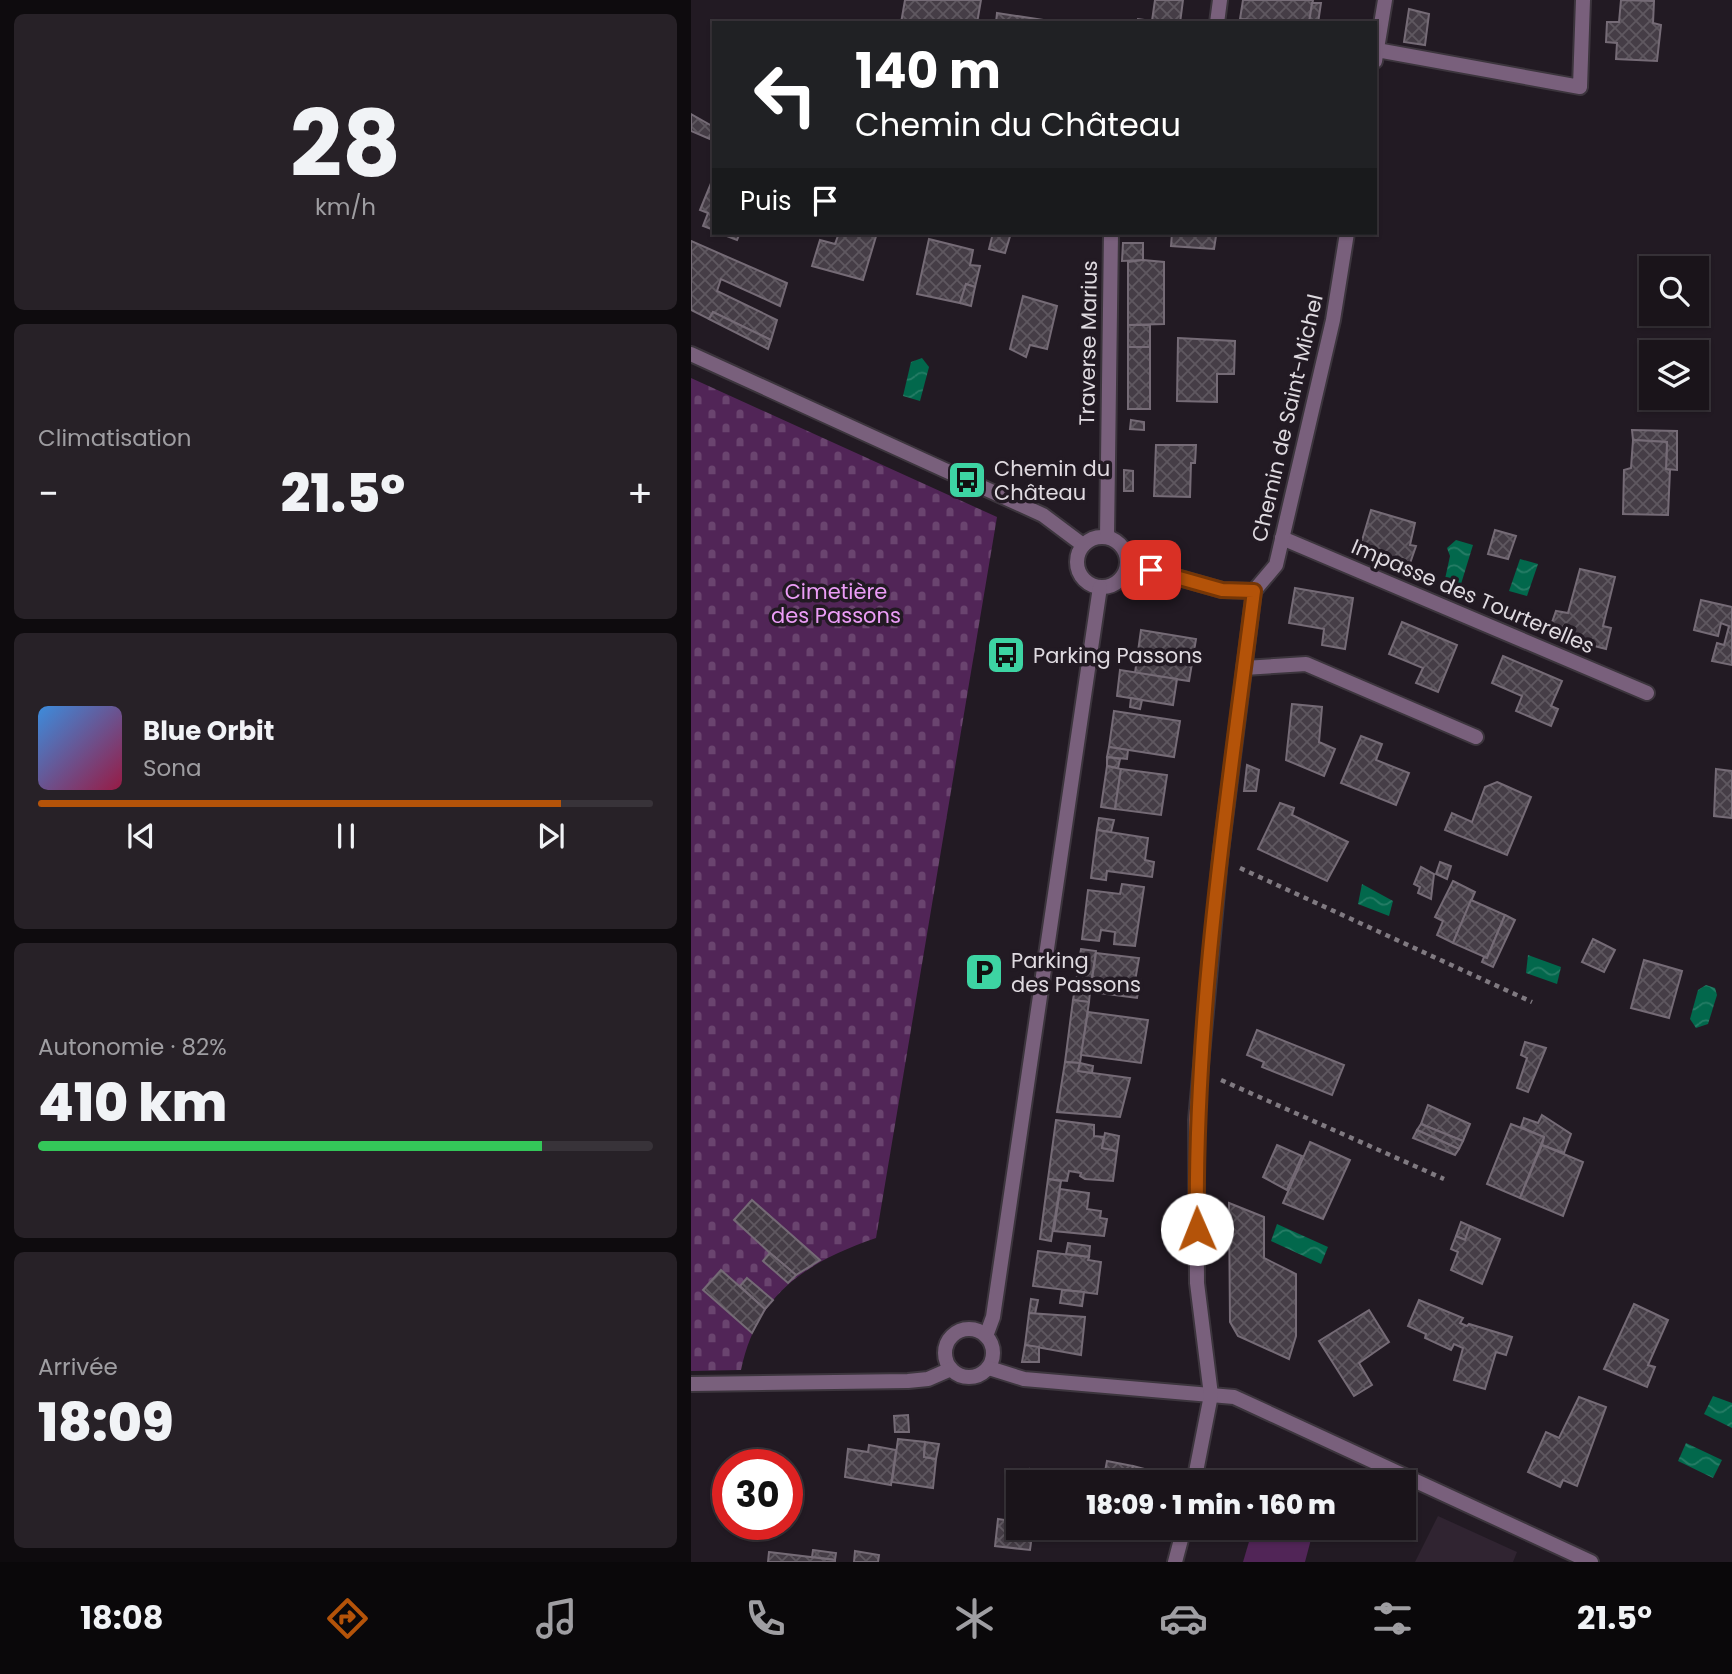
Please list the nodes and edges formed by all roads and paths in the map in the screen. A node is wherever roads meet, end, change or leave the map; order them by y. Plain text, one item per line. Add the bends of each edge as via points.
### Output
1 (1220, 0) edge
2 (1385, 0) edge
3 (1583, 0) edge
4 (1217, 21) edge
5 (1377, 50) edge
6 (1377, 56) edge
7 (1111, 235) edge
8 (1347, 235) edge
9 (691, 354) edge
10 (1107, 537) junction
11 (1282, 538) junction
12 (1084, 545) junction
13 (1127, 563) junction
14 (1100, 587) junction
15 (1254, 591) junction
16 (1245, 668) junction
17 (1647, 693) dead end
18 (1476, 737) dead end
19 (1221, 859) junction
20 (1532, 1002) dead end
21 (1201, 1071) junction
22 (1444, 1179) dead end
23 (986, 1336) junction
24 (989, 1368) junction
25 (951, 1369) junction
26 (691, 1384) edge
27 (1211, 1395) junction
28 (1196, 1470) edge
29 (1181, 1540) edge
30 (1175, 1562) edge
31 (1591, 1562) edge

1 - 4 street
2 - 5 street
3 - 6 street via 1580,87
7 - 10 street, Traverse Marius
8 - 11 street, Chemin de Saint-Michel via 1333,320
9 - 12 street via 1043,515
10 - 12 street via 1093,538
10 - 13 street via 1123,548
11 - 15 street, Chemin de Saint-Michel via 1275,565
11 - 17 street, Impasse des Tourterelles
12 - 14 street via 1077,557 1079,574
13 - 14 street via 1121,578
13 - 15 street via 1222,590
14 - 23 street via 993,1317
15 - 16 street
16 - 18 street via 1305,664
16 - 19 street
19 - 20 path
19 - 21 street
21 - 22 path
21 - 27 street via 1196,1120 1197,1283
23 - 24 street via 994,1352
23 - 25 street via 966,1329 952,1336 945,1350
24 - 25 street via 968,1377
24 - 27 street via 1025,1379
25 - 26 street via 908,1381
27 - 28 street
27 - 31 street via 1234,1397
29 - 30 street

